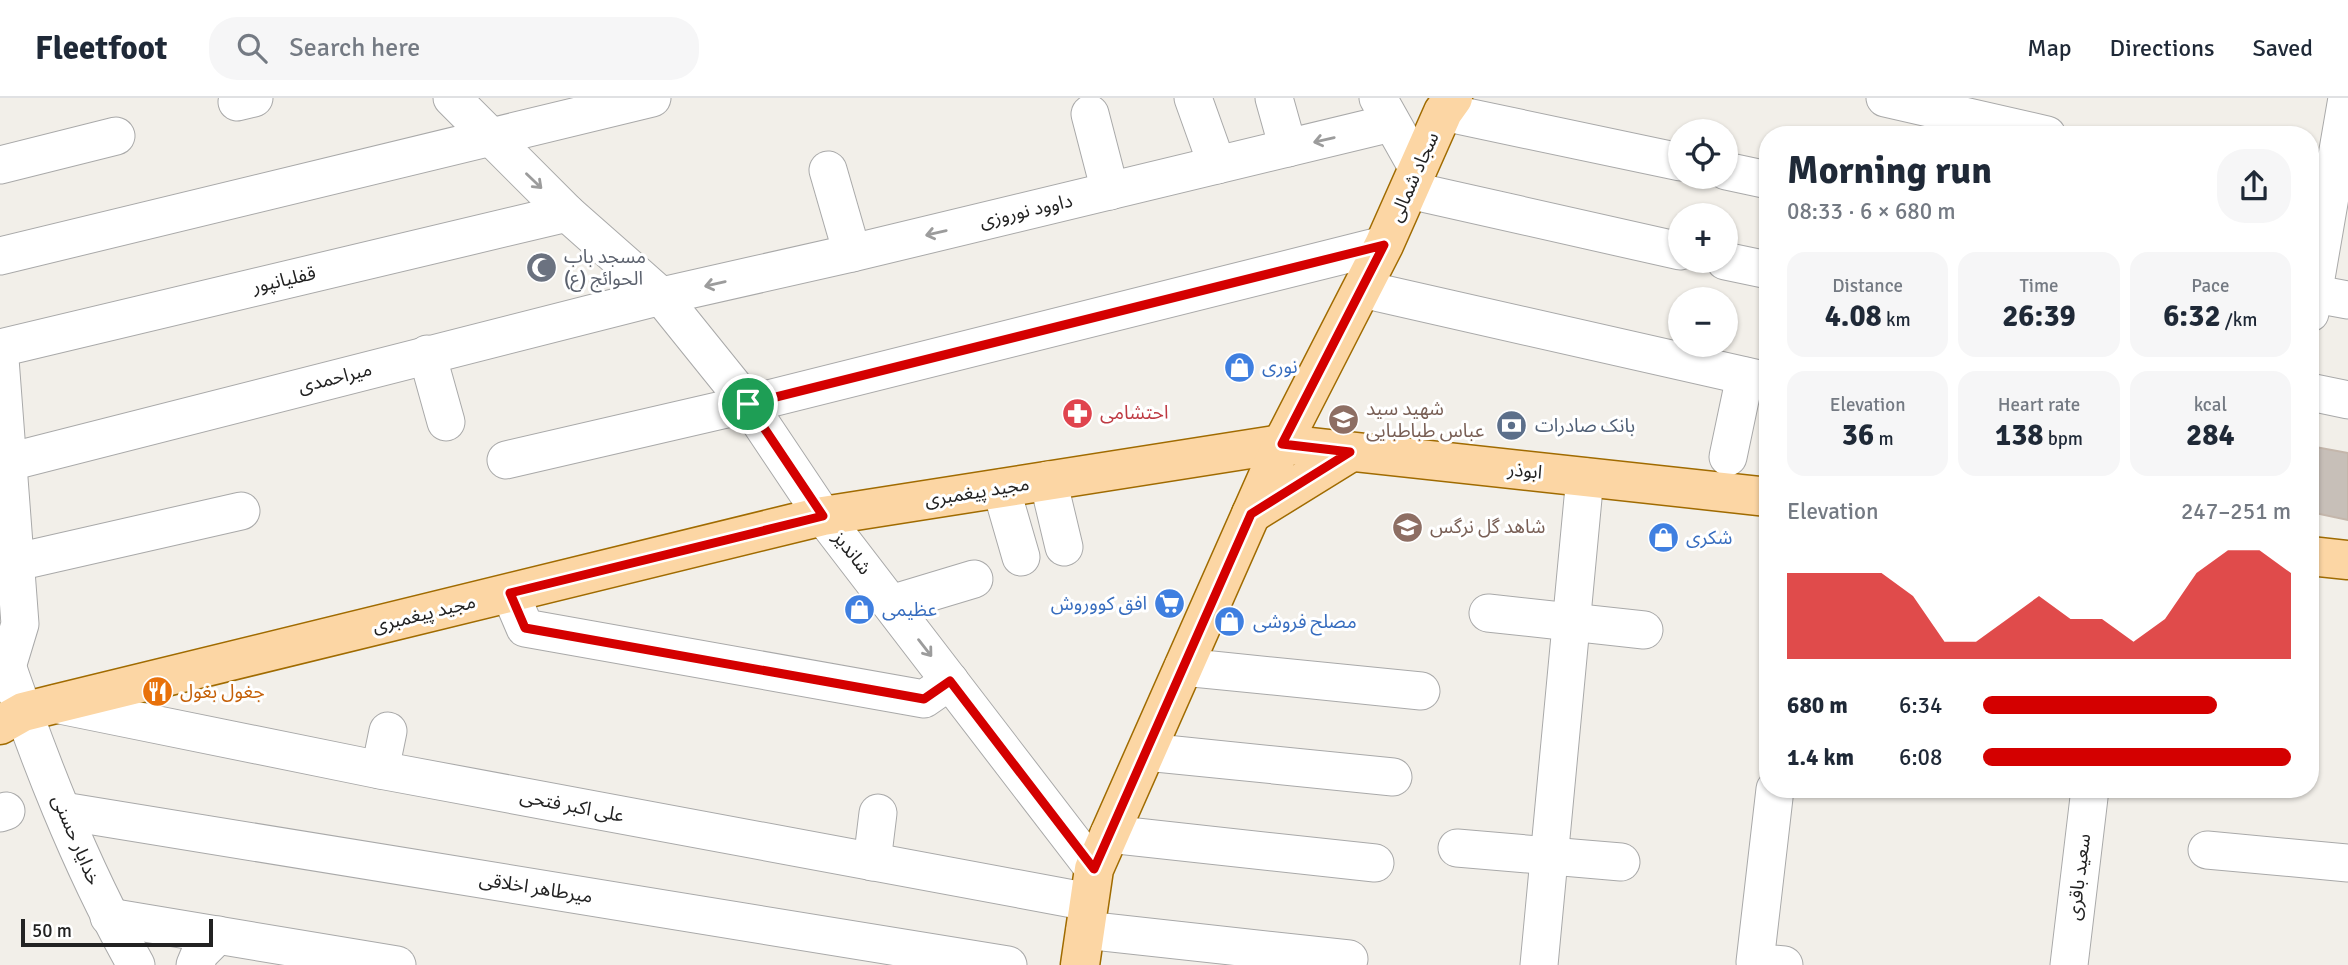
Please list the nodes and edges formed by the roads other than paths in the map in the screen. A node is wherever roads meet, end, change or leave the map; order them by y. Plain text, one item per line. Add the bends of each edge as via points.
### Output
1 (452, 98) edge
2 (652, 98) edge
3 (1193, 98) edge
4 (1274, 98) edge
5 (1885, 98) edge
6 (2347, 98) edge
7 (1448, 105) edge
8 (1385, 111) edge
9 (1090, 114) dead end
10 (2008, 126) edge
11 (116, 136) dead end
12 (490, 138) junction
13 (1288, 148) junction
14 (1668, 159) edge
15 (0, 164) edge
16 (1217, 165) junction
17 (828, 170) dead end
18 (1738, 174) edge
19 (1759, 178) edge
20 (1414, 179) junction
21 (1110, 191) junction
22 (2329, 199) edge
23 (567, 213) junction
24 (1384, 245) junction
25 (1668, 248) edge
26 (852, 253) junction
27 (0, 256) edge
28 (1738, 264) edge
29 (1759, 268) edge
30 (1362, 289) junction
31 (661, 296) junction
32 (2320, 300) edge
33 (0, 348) edge
34 (427, 355) junction
35 (0, 359) edge
36 (1756, 378) edge
37 (2319, 394) edge
38 (2348, 400) edge
39 (748, 404) junction
40 (446, 422) dead end
41 (1282, 444) junction
42 (1350, 452) junction
43 (1728, 457) dead end
44 (506, 460) dead end
45 (9, 462) junction
46 (1585, 477) junction
47 (1048, 480) junction
48 (1001, 488) junction
49 (1759, 496) edge
50 (241, 511) dead end
51 (1251, 514) junction
52 (823, 516) junction
53 (1065, 547) dead end
54 (1021, 557) dead end
55 (2319, 557) edge
56 (2348, 561) edge
57 (17, 562) junction
58 (974, 579) dead end
59 (510, 593) junction
60 (891, 604) junction
61 (1488, 613) dead end
62 (1571, 624) junction
63 (1644, 630) dead end
64 (4, 656) edge
65 (1183, 667) junction
66 (950, 681) junction
67 (1421, 691) dead end
68 (19, 712) edge
69 (388, 731) dead end
70 (1146, 752) junction
71 (380, 770) junction
72 (1393, 777) dead end
73 (1774, 798) edge
74 (2089, 798) edge
75 (63, 811) junction
76 (878, 813) dead end
77 (1110, 834) junction
78 (1457, 848) dead end
79 (2207, 850) dead end
80 (1549, 855) junction
81 (872, 862) junction
82 (1621, 862) dead end
83 (1375, 863) dead end
84 (2348, 863) edge
85 (1087, 916) edge
86 (109, 917) junction
87 (218, 935) junction
88 (1349, 959) dead end
89 (136, 965) edge
90 (195, 965) edge
91 (397, 965) edge
92 (1008, 965) edge
93 (1539, 965) edge
94 (1784, 965) edge
95 (2069, 965) edge

1 - 12 street, شاندیز
2 - 12 street
3 - 16 street
4 - 13 street
5 - 10 street
6 - 22 street
7 - 14 street
7 - 20 main road, سجاد شمالی
8 -> 13 street, داوود نوروزی
8 - 20 street
9 - 21 street
11 - 15 street
12 -> 23 street, شاندیز
12 - 27 street
13 - 16 street, داوود نوروزی
16 - 21 street, داوود نوروزی
17 - 26 street
18 - 19 street
20 - 24 main road, سجاد شمالی
20 - 25 street
21 -> 26 street, داوود نوروزی
22 - 32 street
23 - 31 street, شاندیز
23 - 33 street, قفلیانپور
24 - 30 main road, سجاد شمالی
24 - 39 street
26 -> 31 street, داوود نوروزی
28 - 29 street
30 - 36 street
30 - 41 main road, سجاد شمالی
31 - 34 street, میراحمدی
31 - 39 street, شاندیز
34 - 40 street
34 - 45 street, میراحمدی
35 - 45 street
36 - 43 street
37 - 38 street
39 - 44 street
39 - 52 street, شاندیز
41 - 42 main road, ابوذر
41 - 47 main road, مجید پیغمبری
41 - 51 main road, سجاد شمالی
42 - 46 main road, ابوذر
42 - 51 main road
45 - 57 street
46 - 49 main road, ابوذر
46 - 62 street
47 - 48 main road, مجید پیغمبری
47 - 53 street
48 - 52 main road, مجید پیغمبری
48 - 54 street
50 - 57 street
51 - 65 main road, سجاد شمالی
52 - 59 main road, مجید پیغمبری
52 - 60 street, شاندیز
55 - 56 main road
57 - 64 street via 20,624
58 - 60 street
59 - 66 street via 525,628 924,699
59 - 68 main road, مجید پیغمبری
60 -> 66 street, شاندیز
61 - 62 street
62 - 63 street
62 - 80 street
64 - 68 street, خدایار حسنی
65 - 67 street
65 - 70 main road, سجاد شمالی
66 - 85 street, شاندیز
68 - 71 street, علی اکبر فتحی
68 - 75 street, خدایار حسنی
69 - 71 street
70 - 72 street
70 - 77 main road, سجاد شمالی
71 - 81 street, علی اکبر فتحی
73 - 94 street via 1755,962
74 - 95 street, سعید باقری
75 - 86 street, خدایار حسنی
75 - 92 street, میرطاهر اخلاقی
76 - 81 street
77 - 83 street
77 - 85 main road, سجاد شمالی
78 - 80 street
79 - 84 street
80 - 82 street
80 - 93 street
81 - 85 street, علی اکبر فتحی
85 - 88 street, علی اکبر فتحی
86 - 87 street
86 - 89 street, خدایار حسنی
87 - 90 street
87 - 91 street

